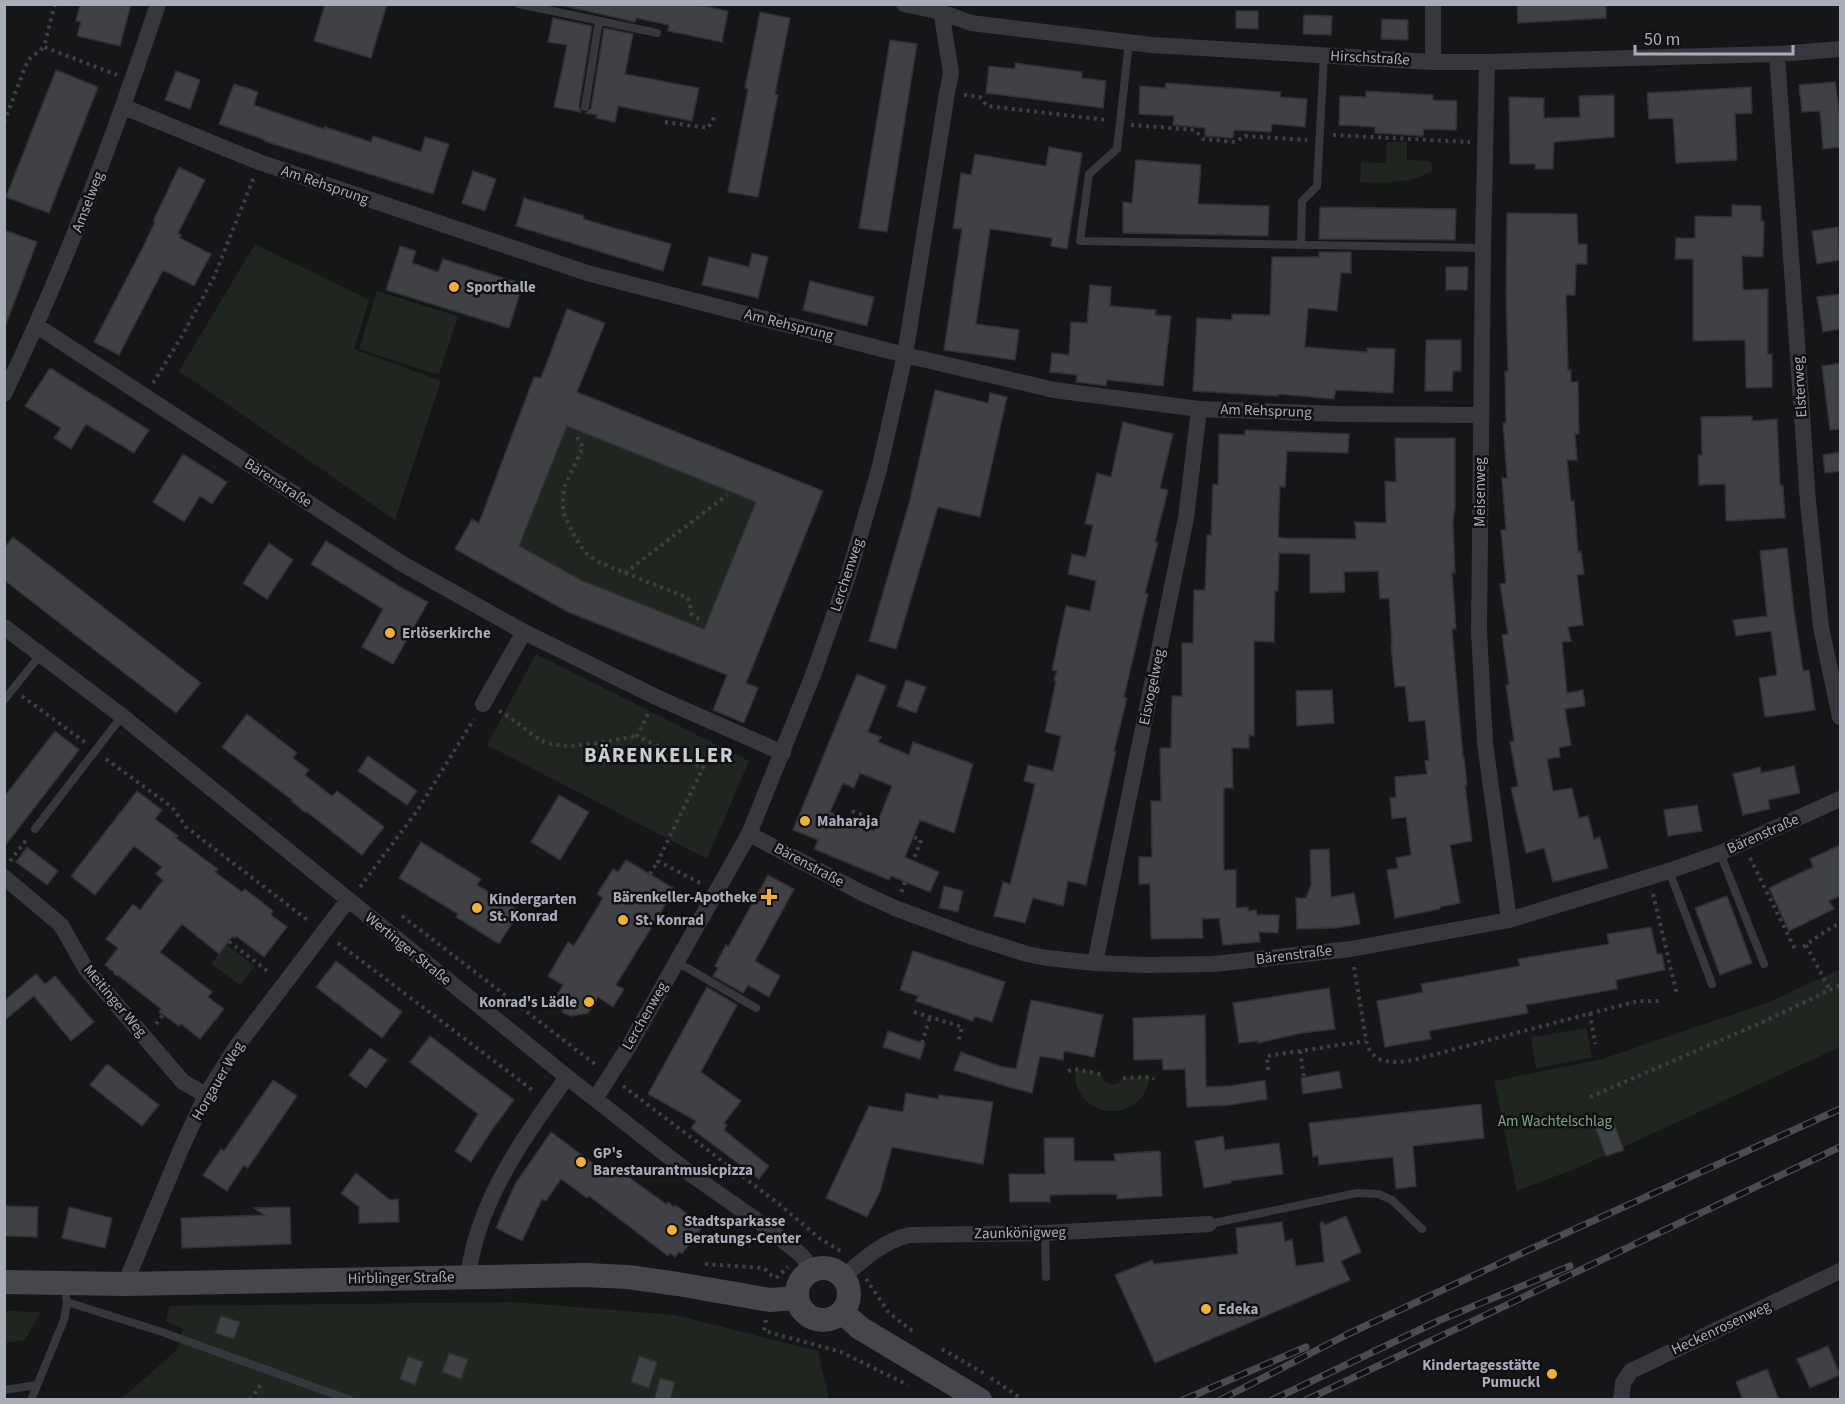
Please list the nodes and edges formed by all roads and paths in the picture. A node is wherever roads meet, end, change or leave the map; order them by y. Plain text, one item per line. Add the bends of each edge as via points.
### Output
1 (56, 4) edge
2 (158, 4) edge
3 (519, 4) edge
4 (904, 4) edge
5 (1433, 4) edge
6 (940, 8) edge
7 (599, 21) junction
8 (657, 33) dead end
9 (1129, 42) junction
10 (44, 47) junction
11 (1840, 49) edge
12 (1777, 54) junction
13 (1324, 55) junction
14 (1433, 62) junction
15 (1487, 62) junction
16 (133, 81) junction
17 (124, 107) junction
18 (585, 107) dead end
19 (715, 116) dead end
20 (4, 122) edge
21 (665, 122) dead end
22 (1321, 135) junction
23 (1485, 143) junction
24 (260, 162) junction
25 (1301, 245) junction
26 (1483, 248) junction
27 (37, 326) junction
28 (905, 355) junction
29 (4, 394) edge
30 (145, 396) junction
31 (1199, 409) junction
32 (1481, 415) junction
33 (577, 437) dead end
34 (727, 495) dead end
35 (624, 573) junction
36 (699, 619) dead end
37 (4, 627) edge
38 (524, 632) junction
39 (41, 654) junction
40 (13, 690) junction
41 (656, 697) junction
42 (4, 700) edge
43 (483, 704) junction
44 (122, 717) junction
45 (1840, 717) edge
46 (723, 726) junction
47 (637, 736) junction
48 (96, 751) junction
49 (783, 753) junction
50 (703, 768) junction
51 (1840, 799) edge
52 (852, 811) dead end
53 (35, 829) dead end
54 (749, 834) junction
55 (24, 842) dead end
56 (1743, 843) junction
57 (1720, 853) junction
58 (658, 861) junction
59 (4, 868) edge
60 (1669, 872) junction
61 (650, 874) dead end
62 (4, 877) edge
63 (1650, 877) junction
64 (716, 892) junction
65 (183, 899) dead end
66 (348, 900) junction
67 (895, 908) junction
68 (399, 914) dead end
69 (1509, 920) junction
70 (1840, 923) edge
71 (323, 932) junction
72 (231, 935) dead end
73 (227, 940) junction
74 (1796, 951) dead end
75 (677, 962) junction
76 (1095, 963) junction
77 (1764, 964) dead end
78 (1354, 969) dead end
79 (284, 984) junction
80 (1712, 984) dead end
81 (1840, 985) edge
82 (1830, 990) junction
83 (1677, 996) dead end
84 (1661, 1001) dead end
85 (756, 1008) dead end
86 (914, 1012) dead end
87 (1590, 1014) junction
88 (930, 1017) junction
89 (1365, 1041) junction
90 (922, 1042) dead end
91 (958, 1044) dead end
92 (1595, 1044) dead end
93 (1300, 1051) junction
94 (1268, 1070) dead end
95 (1068, 1071) dead end
96 (1101, 1074) dead end
97 (610, 1076) junction
98 (567, 1077) junction
99 (1304, 1077) dead end
100 (1123, 1078) dead end
101 (1154, 1079) dead end
102 (206, 1095) junction
103 (1590, 1096) dead end
104 (595, 1099) junction
105 (549, 1102) junction
106 (1209, 1224) joint
107 (1422, 1229) dead end
108 (1045, 1233) junction
109 (813, 1270) junction
110 (850, 1271) junction
111 (1840, 1271) edge
112 (468, 1276) junction
113 (1046, 1277) dead end
114 (4, 1282) edge
115 (125, 1284) junction
116 (65, 1292) junction
117 (796, 1298) junction
118 (770, 1300) junction
119 (842, 1312) junction
120 (923, 1339) dead end
121 (939, 1347) dead end
122 (898, 1380) dead end
123 (37, 1385) junction
124 (4, 1390) edge
125 (31, 1400) edge
126 (350, 1400) edge
127 (980, 1400) edge
128 (1023, 1400) edge
129 (1621, 1400) edge

1 - 10 path
2 - 16 street, Amselweg
3 - 7 lane
4 - 6 street, Hirschstraße
5 - 14 street
6 - 9 street, Hirschstraße via 971,23
6 - 28 street, Lerchenweg via 951,73
7 - 8 lane
7 - 18 lane
9 - 13 street, Hirschstraße
9 - 25 lane via 1117,149 1089,174 1080,241
10 - 16 path
10 - 20 path via 28,60
11 - 12 street, Hirschstraße
12 - 15 street, Hirschstraße
12 - 45 street, Elsterweg via 1808,502 1821,627
13 - 14 street, Hirschstraße
13 - 22 lane
14 - 15 street, Hirschstraße
15 - 23 street, Meisenweg
16 - 17 street, Amselweg
17 - 24 street, Am Rehsprung
17 - 27 street, Amselweg
19 - 21 path via 708,128
22 - 23 path
22 - 25 lane via 1317,186 1302,201
23 - 26 street, Meisenweg
24 - 28 street, Am Rehsprung via 587,273
24 - 30 path via 214,277
25 - 26 lane
26 - 32 street, Meisenweg
27 - 29 street, Amselweg
27 - 30 street, Bärenstraße
28 - 31 street, Am Rehsprung via 1054,390
28 - 49 street, Lerchenweg via 879,470 848,576
30 - 38 street, Bärenstraße via 401,562
31 - 32 street, Am Rehsprung
31 - 76 street, Eisvogelweg via 1186,518
32 - 69 street, Meisenweg via 1479,631 1485,743
33 - 35 path via 583,447 564,488 563,512 585,552
34 - 35 path
35 - 36 path via 688,598 692,615
37 - 39 street, Wertinger Straße
38 - 41 street, Bärenstraße
38 - 43 street
39 - 40 lane
39 - 44 street, Wertinger Straße
40 - 42 lane
40 - 48 path
41 - 46 street, Bärenstraße
41 - 47 path
43 - 47 path via 508,715 542,742 556,745
43 - 66 path via 417,811
44 - 48 lane
44 - 66 street, Wertinger Straße
46 - 49 street, Bärenstraße
46 - 50 path
47 - 50 path
48 - 53 lane
48 - 71 path via 172,807 186,827
49 - 54 street, Lerchenweg
50 - 58 path
51 - 56 street, Bärenstraße
52 - 67 path via 921,840
54 - 64 street, Lerchenweg
54 - 67 street, Bärenstraße
55 - 59 path
56 - 57 street, Bärenstraße
56 - 74 path
57 - 60 street, Bärenstraße
57 - 77 lane
58 - 61 path
58 - 64 path
60 - 63 street, Bärenstraße
60 - 80 lane
62 - 102 street, Meitinger Weg via 61,925 86,969 183,1082
63 - 69 street, Bärenstraße
63 - 83 path
64 - 75 street, Lerchenweg
65 - 73 path via 180,904
66 - 71 street, Horgauer Weg
66 - 98 street, Wertinger Straße
67 - 76 street, Bärenstraße via 1027,954
68 - 97 path
69 - 76 street, Bärenstraße via 1351,949 1214,964
70 - 82 path via 1805,946
71 - 79 street, Horgauer Weg
71 - 105 path
72 - 73 path
73 - 79 path
75 - 85 lane
75 - 97 street, Lerchenweg
78 - 89 path
79 - 102 street, Horgauer Weg
81 - 82 path
82 - 103 path
84 - 87 path via 1638,1001
86 - 88 path
87 - 89 path via 1394,1063 1384,1062 1370,1052
87 - 92 path
88 - 90 path
88 - 91 path via 962,1027
89 - 93 path
93 - 94 path via 1267,1056
93 - 99 path
95 - 96 path
97 - 104 street, Lerchenweg
97 - 110 path via 779,1203 819,1238 844,1252
98 - 104 street, Wertinger Straße
98 - 105 street
100 - 101 path
102 - 115 street, Horgauer Weg
104 - 109 street, Wertinger Straße via 769,1229
105 - 112 street via 491,1195 472,1248
106 - 107 lane via 1357,1193 1378,1194 1392,1200
106 - 108 street, Zaunkönigweg
108 - 110 street, Zaunkönigweg via 909,1234 880,1246
108 - 113 lane
109 - 110 street
109 - 117 street via 800,1281
110 - 119 street via 849,1298
110 - 120 path via 889,1313
111 - 129 street, Heckenrosenweg via 1631,1371 1623,1383
112 - 115 street, Hirblinger Straße
112 - 118 street, Hirblinger Straße via 628,1277
114 - 116 street, Hirblinger Straße
115 - 116 street, Hirblinger Straße
116 - 123 lane via 64,1320
116 - 126 lane via 162,1332
117 - 118 street, Hirblinger Straße
117 - 119 street via 804,1313 812,1318 830,1320
118 - 122 path via 764,1331 841,1352
119 - 127 street via 860,1328
121 - 128 path
123 - 124 lane
123 - 125 lane

